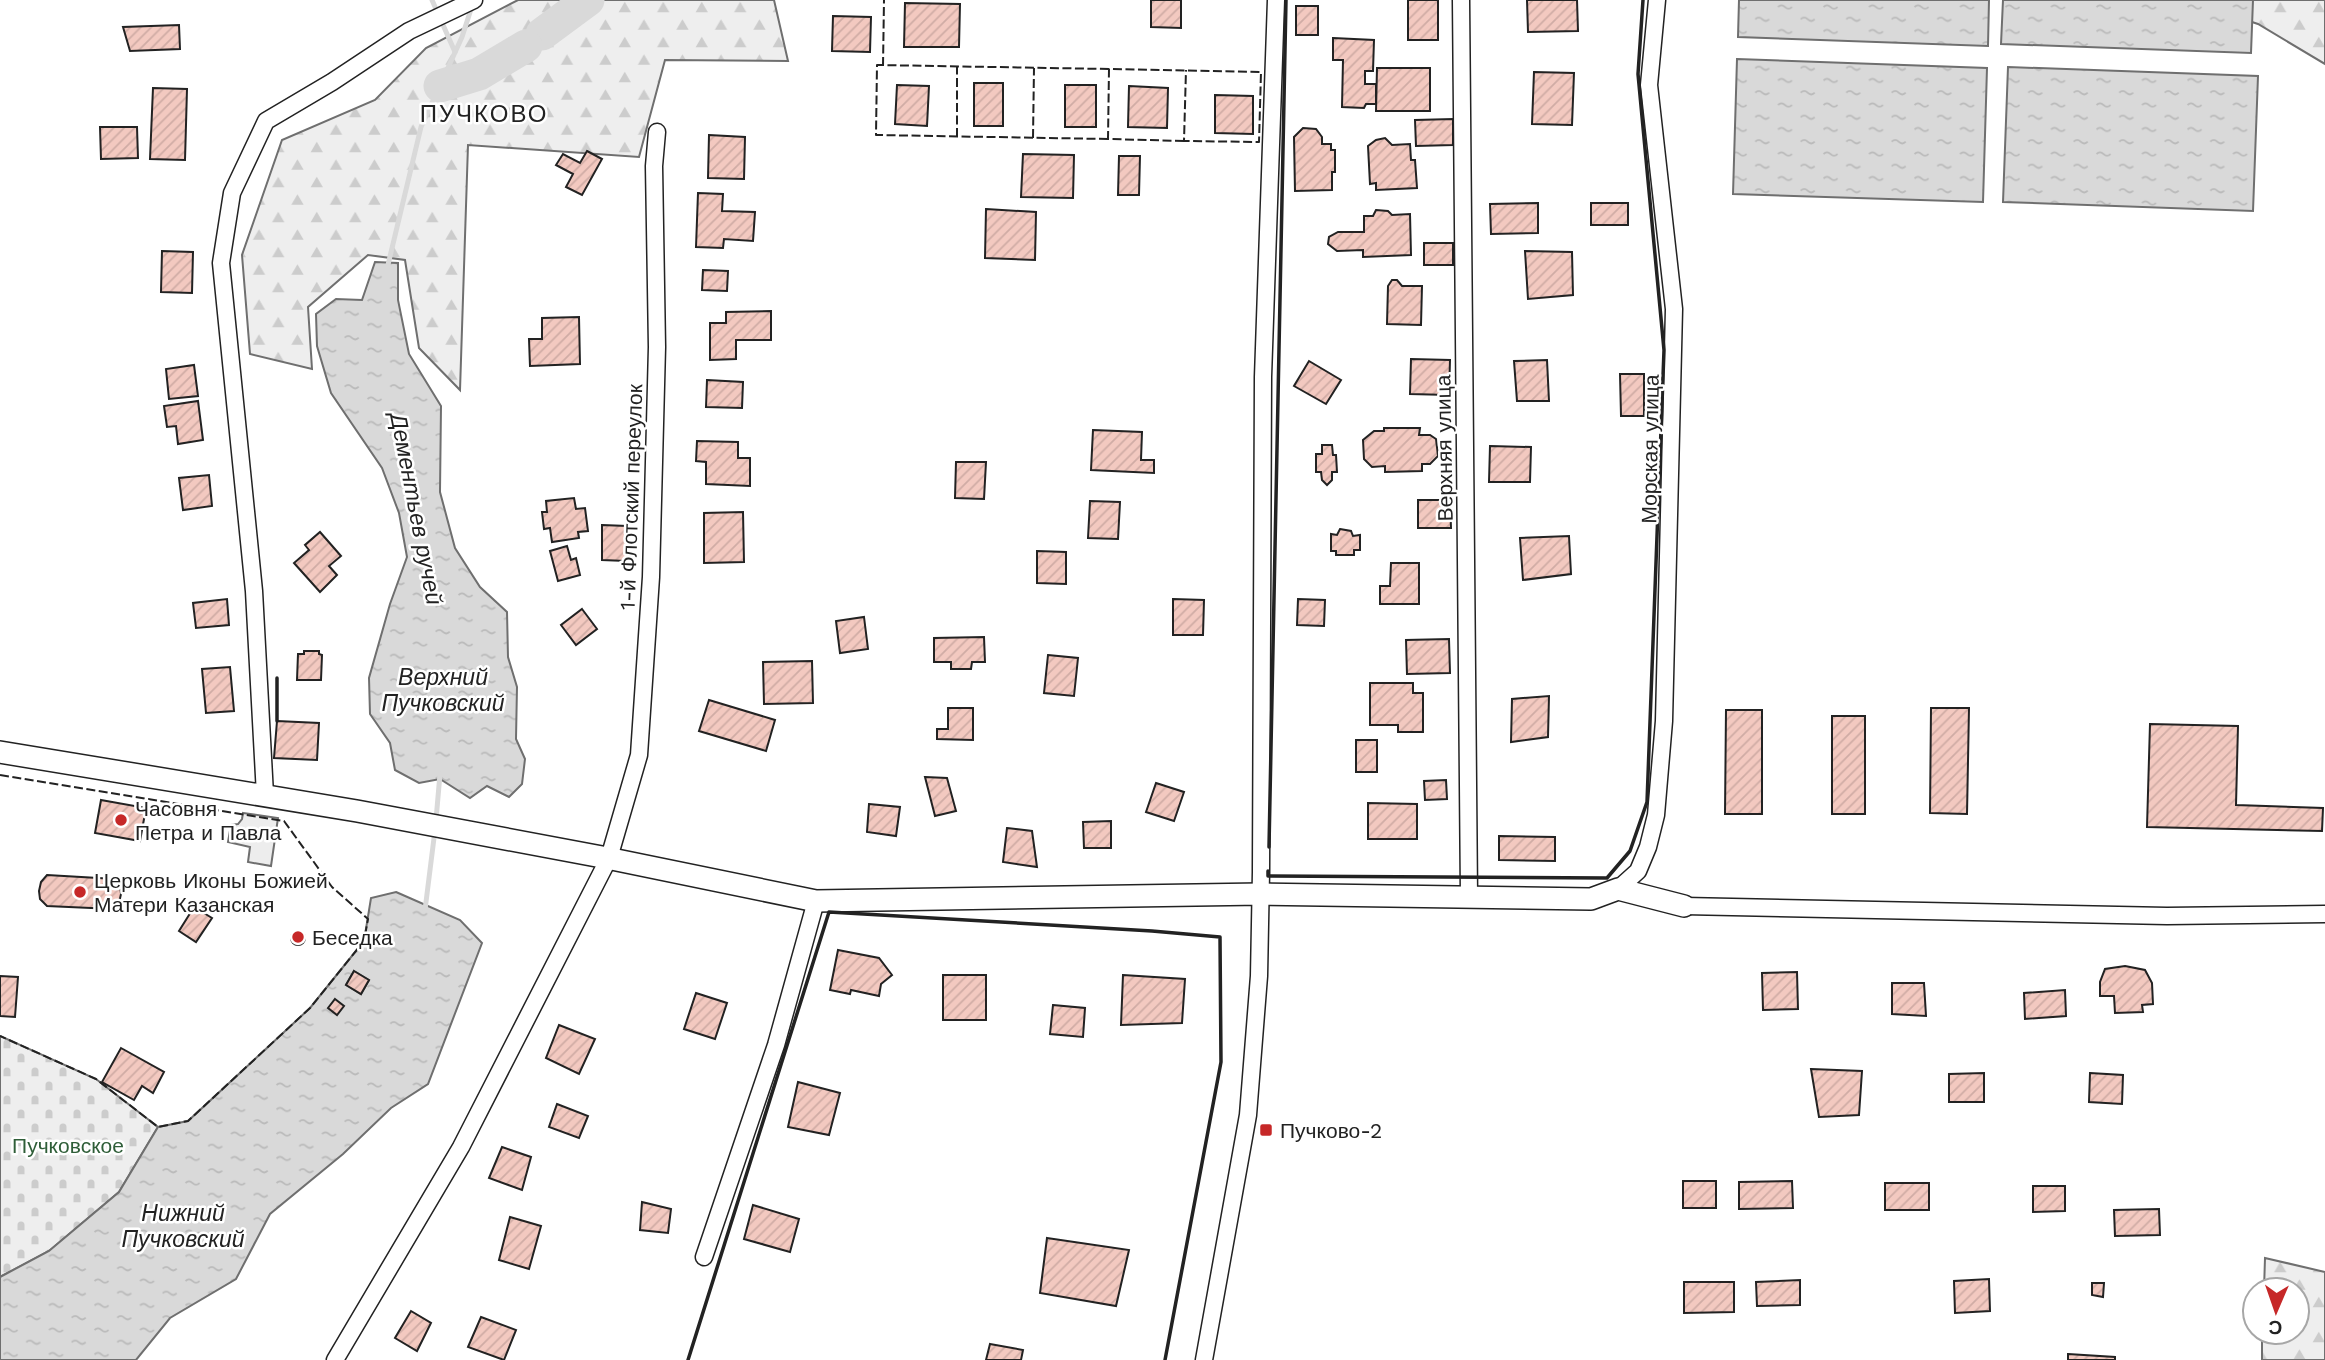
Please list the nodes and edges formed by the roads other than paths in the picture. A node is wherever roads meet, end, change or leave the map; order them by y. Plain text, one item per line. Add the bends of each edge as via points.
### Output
1 (474, 0) edge
2 (1276, 0) edge
3 (1461, 0) edge
4 (1657, 0) edge
5 (657, 132) dead end
6 (0, 752) edge
7 (265, 795) junction
8 (609, 858) junction
9 (1618, 889) junction
10 (1261, 894) junction
11 (1469, 896) junction
12 (816, 901) junction
13 (1684, 905) joint
14 (2325, 914) edge
15 (704, 1257) dead end
16 (335, 1360) edge
17 (1204, 1360) edge

1 - 7 street via 409,32 265,121 232,193 220,263 254,591
2 - 10 street via 1263,377
3 - 11 street, Верхняя улица
4 - 9 street, Морская улица via 1649,85 1674,309 1664,721 1656,815 1648,847 1638,871
5 - 8 street, 1-й Флотский переулок via 651,577 639,755
6 - 7 street
7 - 8 street
8 - 12 street
8 - 16 street, 1-й Флотский переулок via 461,1147
9 - 11 street via 1591,899
9 - 13 street
10 - 11 street
10 - 12 street
10 - 17 street via 1248,1115
12 - 15 street via 776,1045
13 - 14 street via 2167,916

